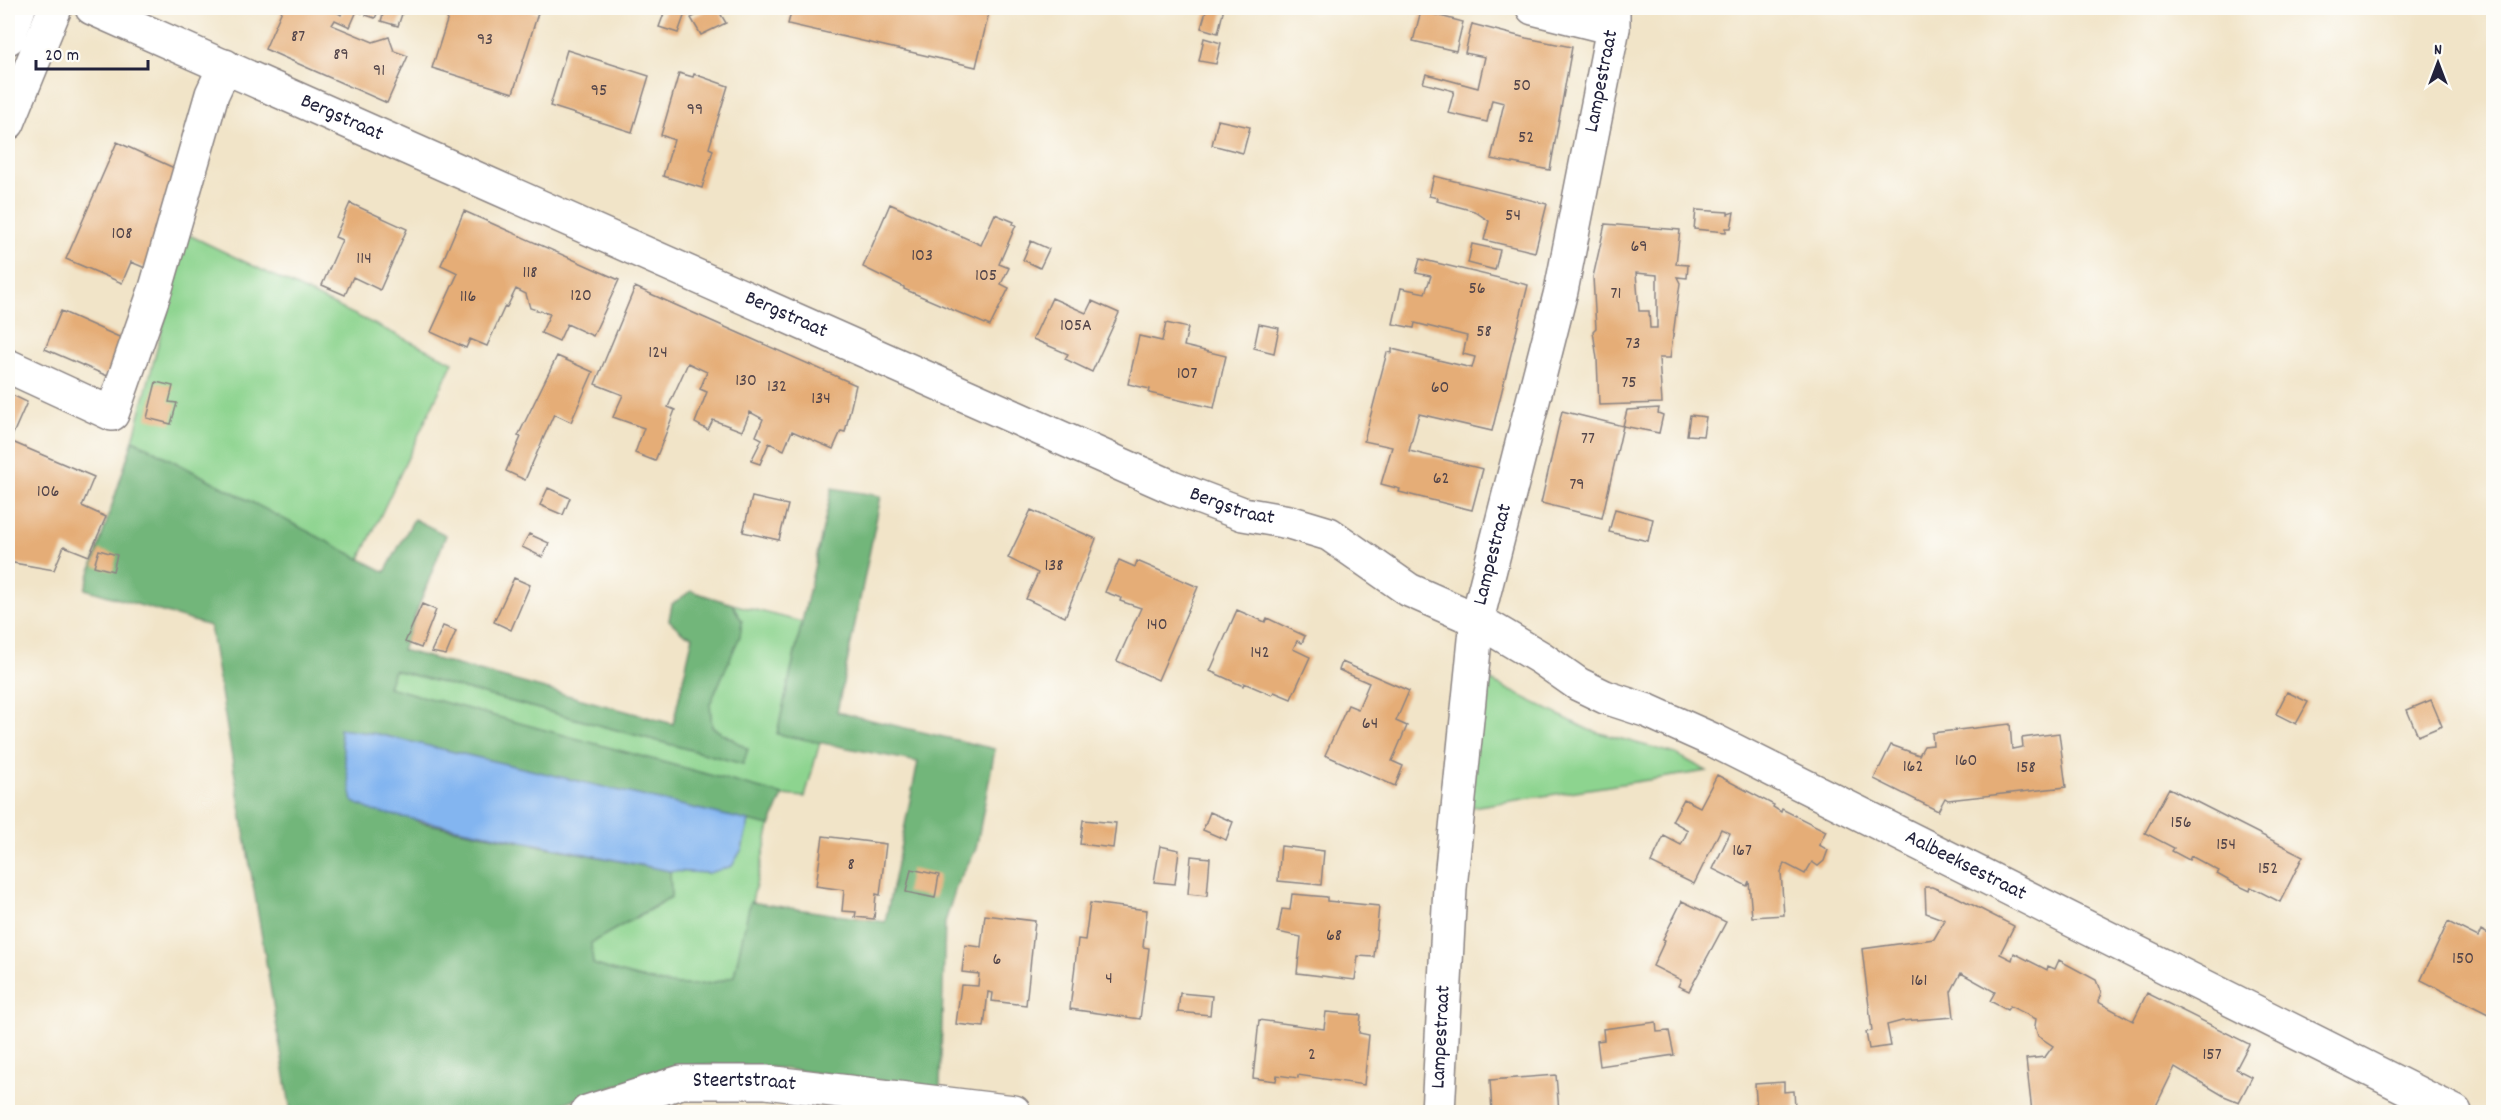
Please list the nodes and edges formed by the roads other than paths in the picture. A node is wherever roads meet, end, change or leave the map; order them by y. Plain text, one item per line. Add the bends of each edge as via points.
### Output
1 (19, 8) edge
2 (55, 8) edge
3 (92, 8) edge
4 (1533, 8) edge
5 (1613, 18) edge
6 (8, 38) edge
7 (225, 66) junction
8 (8, 123) edge
9 (8, 366) edge
10 (1477, 620) junction
11 (587, 1113) edge
12 (1014, 1113) edge
13 (1438, 1113) edge
14 (2455, 1113) edge

1 - 6 street
2 - 8 street
3 - 7 street, Bergstraat
4 - 5 street
5 - 10 street, Lampestraat via 1561,291
7 - 9 street via 212,94 156,288 112,414
7 - 10 street, Bergstraat via 1172,488 1243,514 1329,534 1409,590
10 - 13 street, Lampestraat via 1449,888
10 - 14 street, Aalbeeksestraat via 1578,684 1715,741
11 - 12 street, Steertstraat via 681,1082 728,1080

